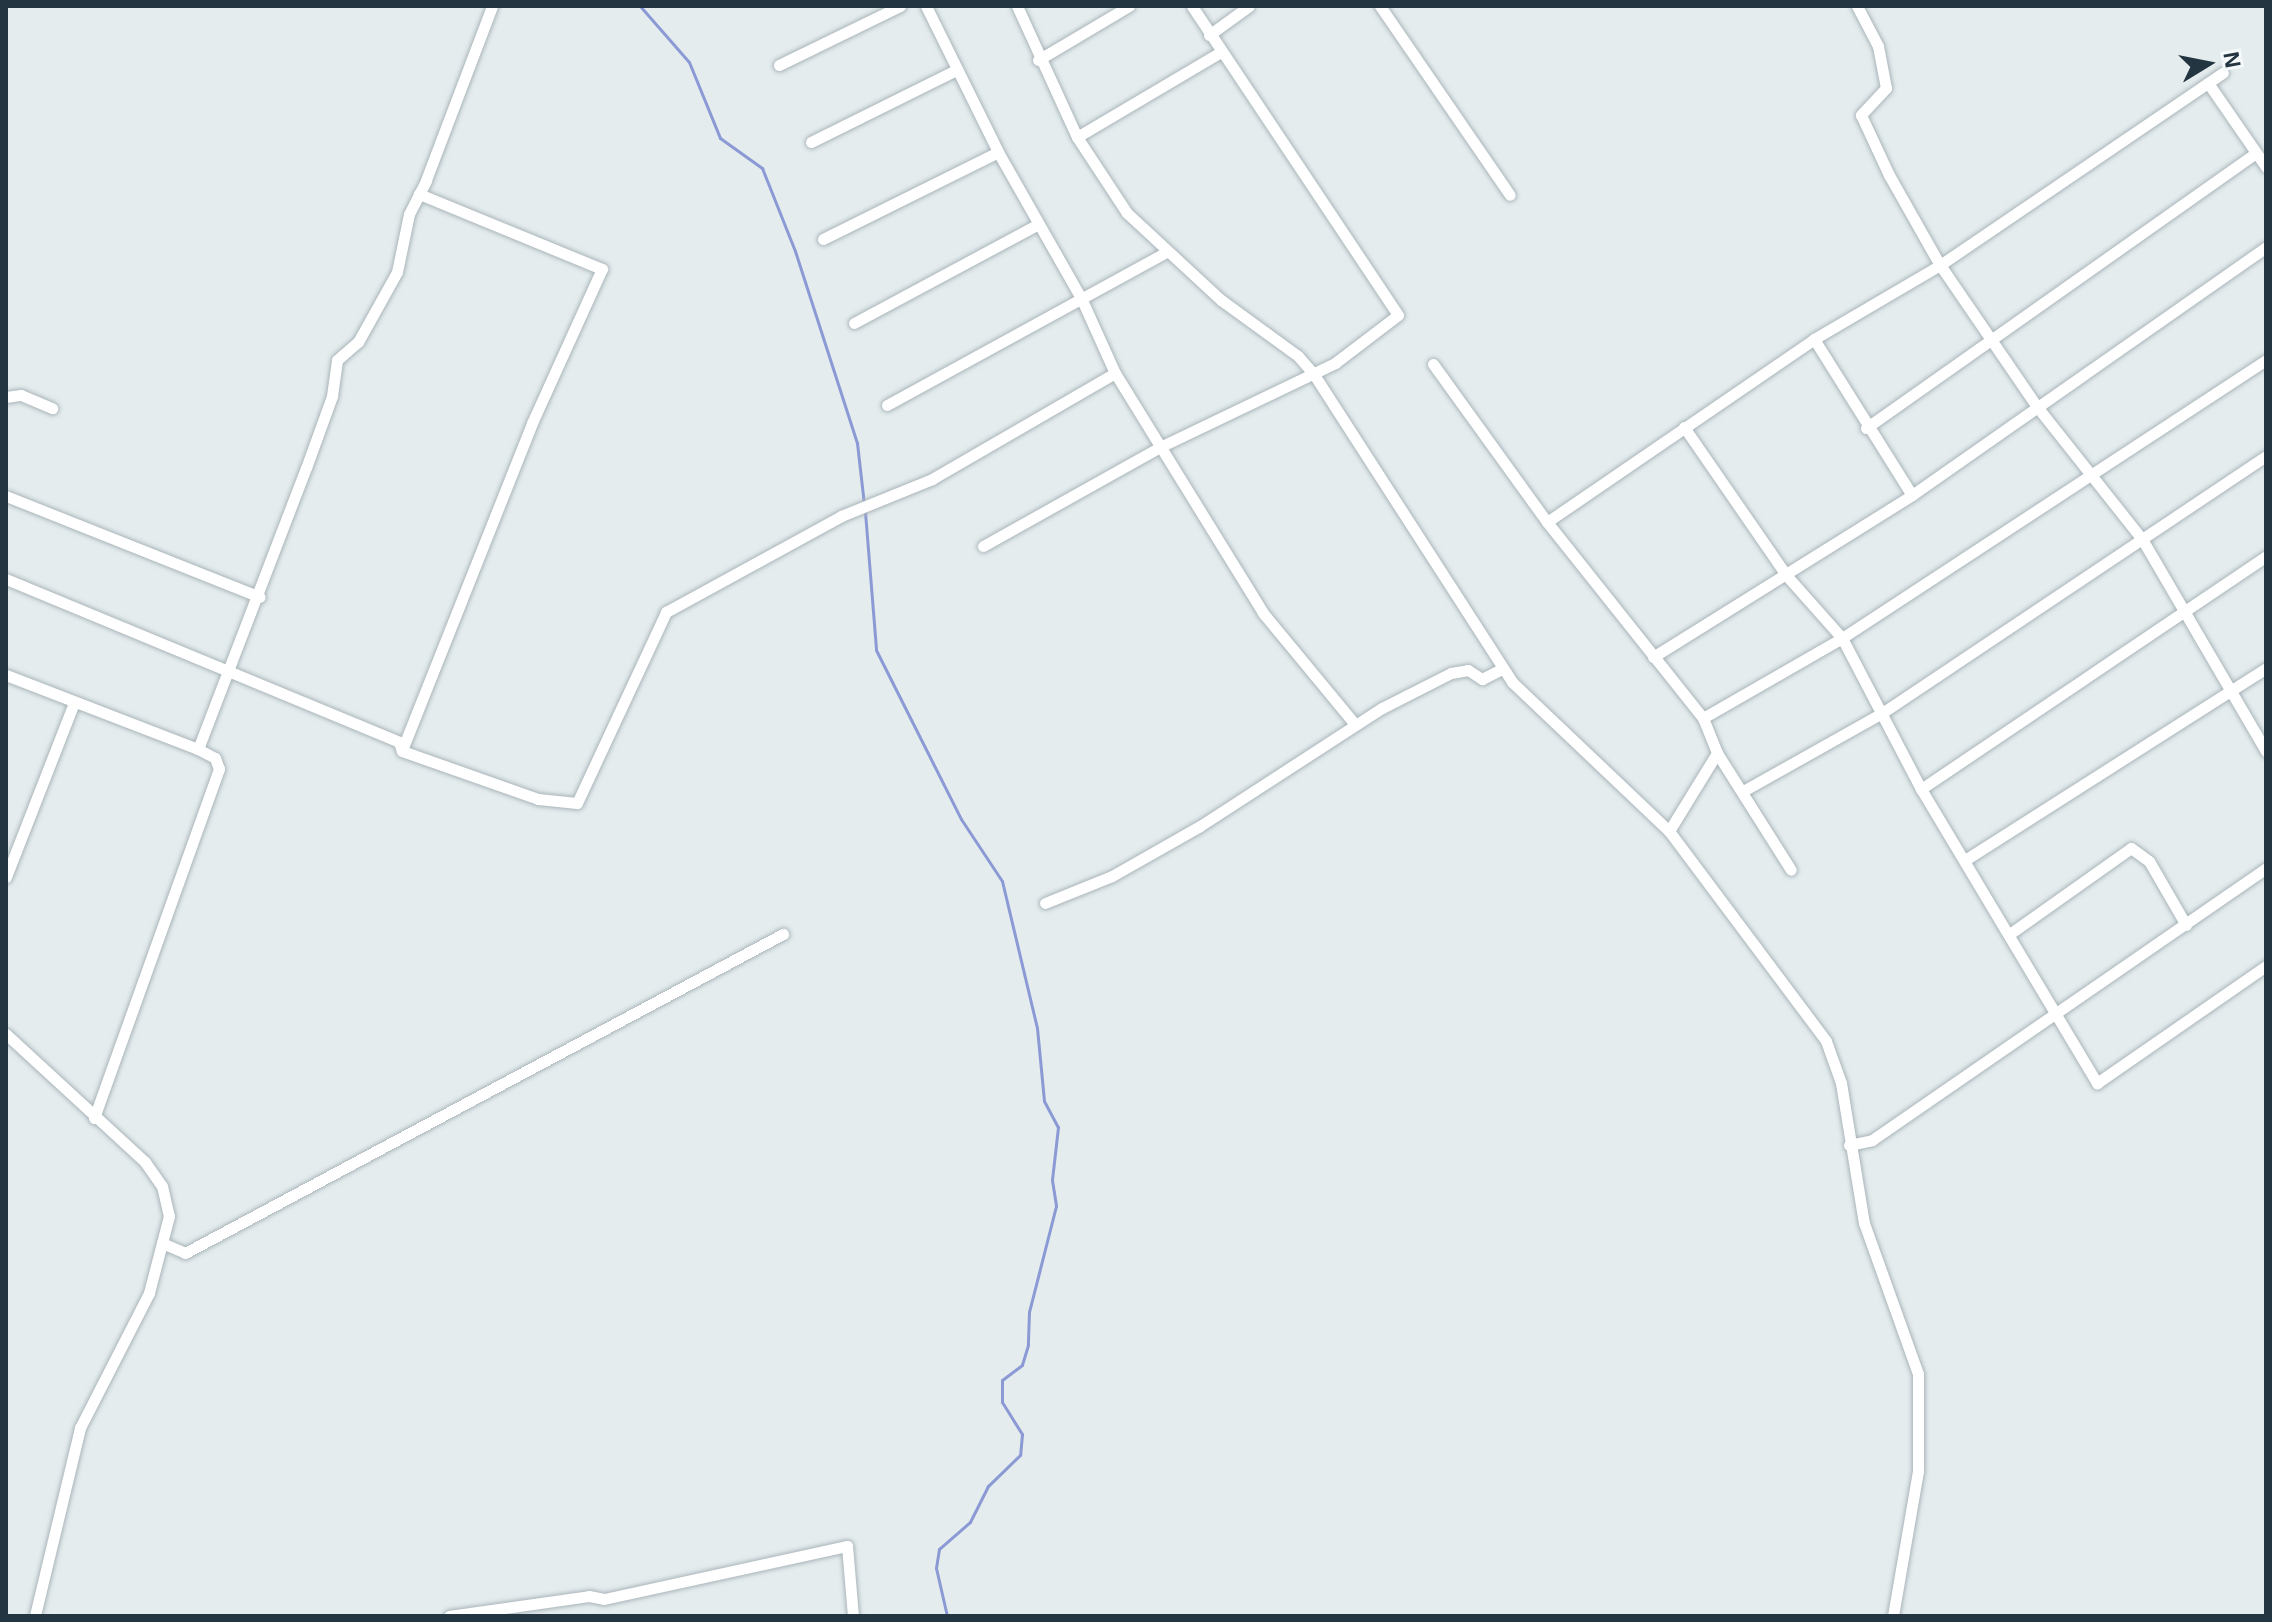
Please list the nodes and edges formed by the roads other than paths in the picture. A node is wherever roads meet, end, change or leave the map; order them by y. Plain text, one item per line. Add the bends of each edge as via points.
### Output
1 (492, 6) edge
2 (900, 6) edge
3 (926, 6) edge
4 (1017, 6) edge
5 (1129, 6) edge
6 (1192, 6) edge
7 (1249, 6) edge
8 (1380, 6) edge
9 (1857, 6) edge
10 (1209, 35) junction
11 (1221, 52) junction
12 (1038, 60) junction
13 (779, 65) dead end
14 (956, 70) junction
15 (2223, 73) dead end
16 (2208, 83) junction
17 (1077, 137) junction
18 (811, 142) dead end
19 (998, 152) junction
20 (2256, 153) junction
21 (2266, 167) edge
22 (419, 194) junction
23 (1510, 195) dead end
24 (1037, 225) junction
25 (823, 239) dead end
26 (2266, 247) edge
27 (1166, 252) junction
28 (1940, 265) junction
29 (1082, 300) junction
30 (854, 323) dead end
31 (1814, 339) junction
32 (1990, 339) junction
33 (2266, 360) edge
34 (1433, 364) dead end
35 (1115, 373) junction
36 (1313, 373) junction
37 (6, 397) edge
38 (887, 405) dead end
39 (52, 408) dead end
40 (2038, 408) junction
41 (1684, 427) junction
42 (1866, 428) junction
43 (1160, 447) junction
44 (2266, 456) edge
45 (2090, 474) junction
46 (1912, 495) junction
47 (6, 496) edge
48 (1547, 522) junction
49 (2142, 539) junction
50 (983, 546) dead end
51 (2266, 556) edge
52 (1786, 575) junction
53 (6, 579) edge
54 (260, 597) junction
55 (2185, 611) junction
56 (1842, 638) junction
57 (1653, 657) junction
58 (2266, 668) edge
59 (1502, 669) junction
60 (228, 671) junction
61 (6, 675) edge
62 (2234, 691) junction
63 (74, 703) junction
64 (1882, 713) junction
65 (1703, 718) junction
66 (1354, 723) junction
67 (198, 749) junction
68 (402, 751) junction
69 (2266, 751) edge
70 (1717, 753) junction
71 (1921, 789) junction
72 (1743, 791) junction
73 (1669, 831) junction
74 (1965, 860) junction
75 (2266, 868) edge
76 (1791, 870) dead end
77 (6, 877) edge
78 (1045, 903) dead end
79 (2186, 925) junction
80 (2011, 933) junction
81 (783, 934) dead end
82 (2266, 966) edge
83 (2054, 1015) junction
84 (6, 1034) edge
85 (94, 1118) junction
86 (1849, 1145) junction
87 (162, 1243) junction
88 (35, 1616) edge
89 (449, 1616) edge
90 (853, 1616) edge
91 (1893, 1616) edge

1 - 22 street
2 - 13 street
3 - 14 street
4 - 12 street
5 - 12 street
6 - 10 street
7 - 10 street
8 - 23 street
9 - 28 street via 1878,46 1886,88 1861,115
10 - 11 street
11 - 17 street
11 - 36 street via 1398,315 1335,363
12 - 17 street
14 - 18 street
14 - 19 street
15 - 16 street
16 - 20 street
16 - 28 street
17 - 27 street via 1118,201
19 - 24 street
19 - 25 street
20 - 21 street
20 - 32 street
22 - 54 street via 409,214 397,272 358,342 337,360 332,396
22 - 68 street via 602,269 532,423
24 - 29 street
24 - 30 street
26 - 40 street
27 - 29 street
27 - 36 street
28 - 31 street
28 - 32 street
29 - 35 street
29 - 38 street
31 - 41 street
31 - 42 street
32 - 40 street
32 - 42 street
33 - 45 street
34 - 48 street
35 - 43 street
35 - 68 street via 932,479 841,516 666,612 577,803 538,799
36 - 43 street
36 - 59 street
37 - 39 street via 21,395
40 - 45 street
40 - 46 street
41 - 48 street
41 - 52 street
42 - 46 street
43 - 50 street
43 - 66 street via 1263,613
44 - 49 street
45 - 49 street
45 - 56 street
46 - 52 street
47 - 54 street
48 - 57 street
49 - 55 street
49 - 64 street
51 - 55 street
52 - 56 street
52 - 57 street
53 - 60 street
54 - 60 street
55 - 62 street
55 - 71 street
56 - 64 street
56 - 65 street
57 - 65 street
58 - 62 street
59 - 66 street via 1482,679 1468,670 1451,673
59 - 73 street via 1546,719
60 - 67 street
60 - 68 street via 399,742
61 - 63 street
62 - 69 street
62 - 74 street
63 - 67 street
63 - 77 street
64 - 71 street
64 - 72 street
65 - 70 street
66 - 78 street via 1200,826 1112,876
67 - 85 street via 215,758 219,769
70 - 72 street
70 - 73 street
71 - 74 street
72 - 76 street
73 - 86 street via 1826,1041 1841,1083
74 - 80 street
75 - 79 street
79 - 80 street via 2149,861 2131,848
79 - 83 street
80 - 83 street
81 - 87 street via 185,1253
82 - 83 street via 2097,1083
83 - 86 street via 1872,1140
84 - 85 street
85 - 87 street via 145,1162 162,1186 169,1216
86 - 91 street via 1864,1223 1908,1342 1920,1396 1910,1537
87 - 88 street via 149,1293 80,1428
89 - 90 street via 589,1596 604,1599 847,1546

